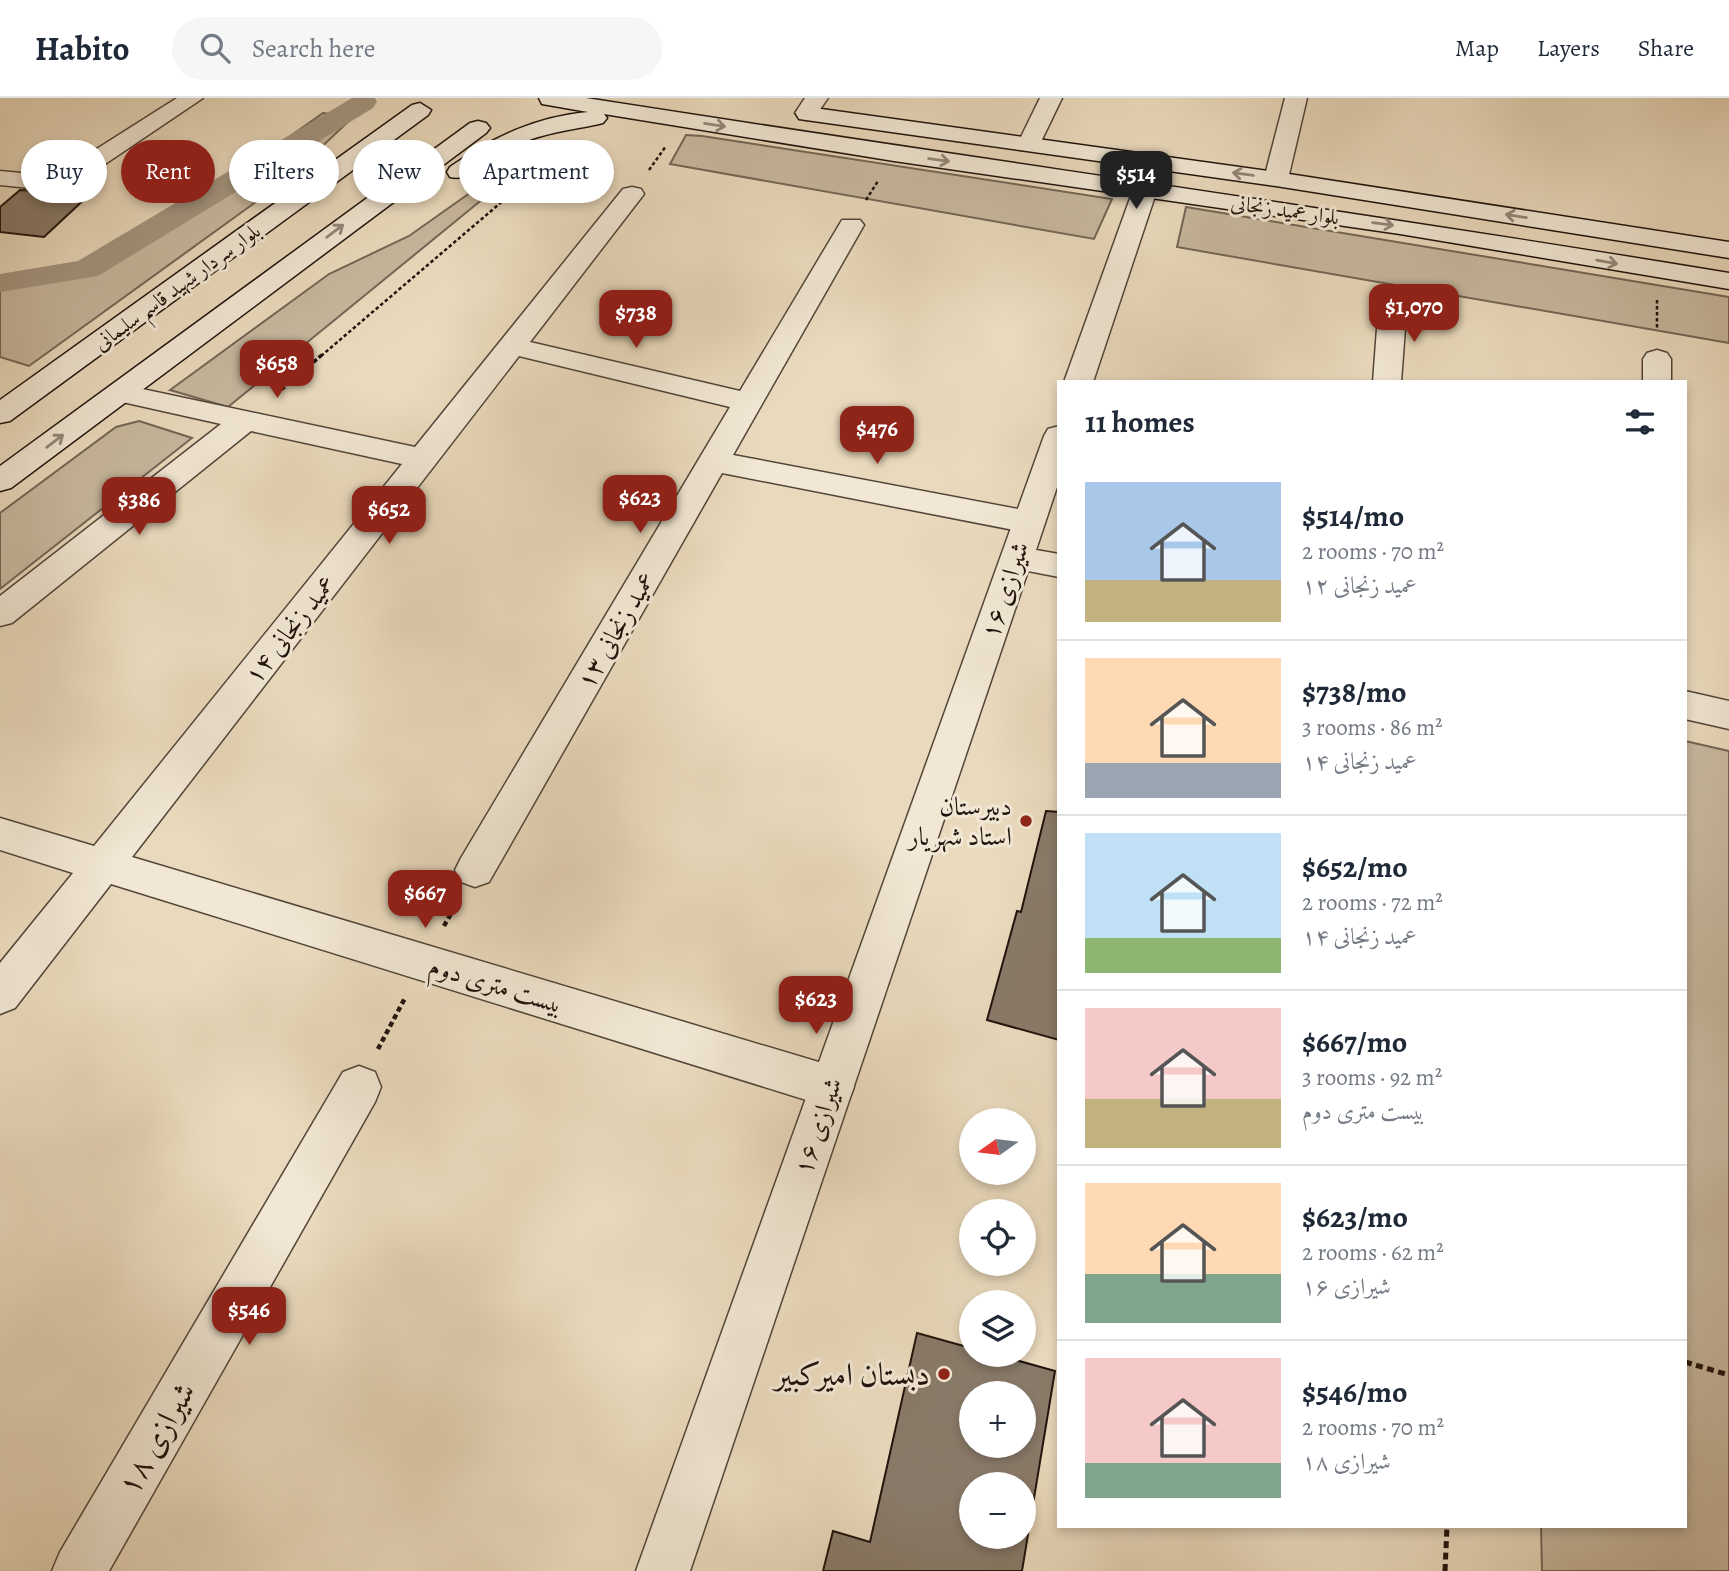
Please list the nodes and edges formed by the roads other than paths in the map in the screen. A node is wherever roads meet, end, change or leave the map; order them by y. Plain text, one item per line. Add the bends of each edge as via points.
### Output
1 (192, 98) edge
2 (1051, 98) edge
3 (1296, 98) edge
4 (551, 99) edge
5 (597, 103) edge
6 (422, 104) edge
7 (811, 106) edge
8 (780, 110) dead end
9 (684, 120) junction
10 (478, 128) junction
11 (379, 140) edge
12 (1029, 145) junction
13 (445, 151) edge
14 (353, 161) edge
15 (0, 178) edge
16 (1276, 179) junction
17 (1145, 190) junction
18 (632, 194) road end
19 (374, 203) edge
20 (851, 225) road end
21 (1729, 250) edge
22 (1729, 281) edge
23 (251, 295) junction
24 (1393, 302) dead end
25 (512, 346) junction
26 (1079, 380) edge
27 (1387, 380) edge
28 (119, 393) junction
29 (748, 402) junction
30 (0, 414) edge
31 (246, 420) junction
32 (1057, 442) edge
33 (424, 459) junction
34 (714, 461) junction
35 (0, 481) edge
36 (1023, 540) junction
37 (1057, 565) edge
38 (0, 614) edge
39 (1687, 705) edge
40 (1729, 715) edge
41 (0, 834) edge
42 (104, 866) junction
43 (475, 870) road end
44 (0, 995) edge
45 (359, 1087) road end
46 (832, 1087) junction
47 (79, 1571) edge
48 (663, 1571) edge

1 - 15 street via 59,184
2 - 12 street
3 - 16 street
4 - 5 street, بلوار عمید زنجانی
4 - 10 street via 511,119
5 - 9 street, بلوار عمید زنجانی
6 - 10 street via 430,121 451,128
6 - 11 street, بلوار سردار شهید قاسم سلیمانی
7 - 8 street, بلوار عمید زنجانی
7 - 12 street, بلوار عمید زنجانی
9 -> 17 street, بلوار عمید زنجانی
9 - 23 street via 606,117 530,128 482,154 343,257
10 - 13 street, بلوار سردار شهید قاسم سلیمانی
16 -> 12 street, بلوار عمید زنجانی
14 - 30 street, بلوار سردار شهید قاسم سلیمانی
21 -> 16 street, بلوار عمید زنجانی
17 -> 22 street, بلوار عمید زنجانی via 1400,226
17 - 26 street
18 - 25 street, عمید زنجانی ۱۴
23 -> 19 street, بلوار سردار شهید قاسم سلیمانی
20 - 29 street, عمید زنجانی ۱۳
23 - 28 street, بلوار سردار شهید قاسم سلیمانی
24 - 27 street
25 - 29 street
25 - 33 street, عمید زنجانی ۱۴
28 - 31 street
35 -> 28 street, بلوار سردار شهید قاسم سلیمانی
29 - 34 street, عمید زنجانی ۱۳
31 - 33 street
31 - 38 street
32 - 36 street, شیرازی ۱۶
33 - 42 street, عمید زنجانی ۱۴
34 - 36 street
34 - 43 street, عمید زنجانی ۱۳
36 - 37 street
36 - 46 street, شیرازی ۱۶
39 - 40 street
41 - 42 street, بیست متری دوم
42 - 44 street, عمید زنجانی ۱۴
42 - 46 street, بیست متری دوم
45 - 47 street, شیرازی ۱۸
46 - 48 street, شیرازی ۱۶

